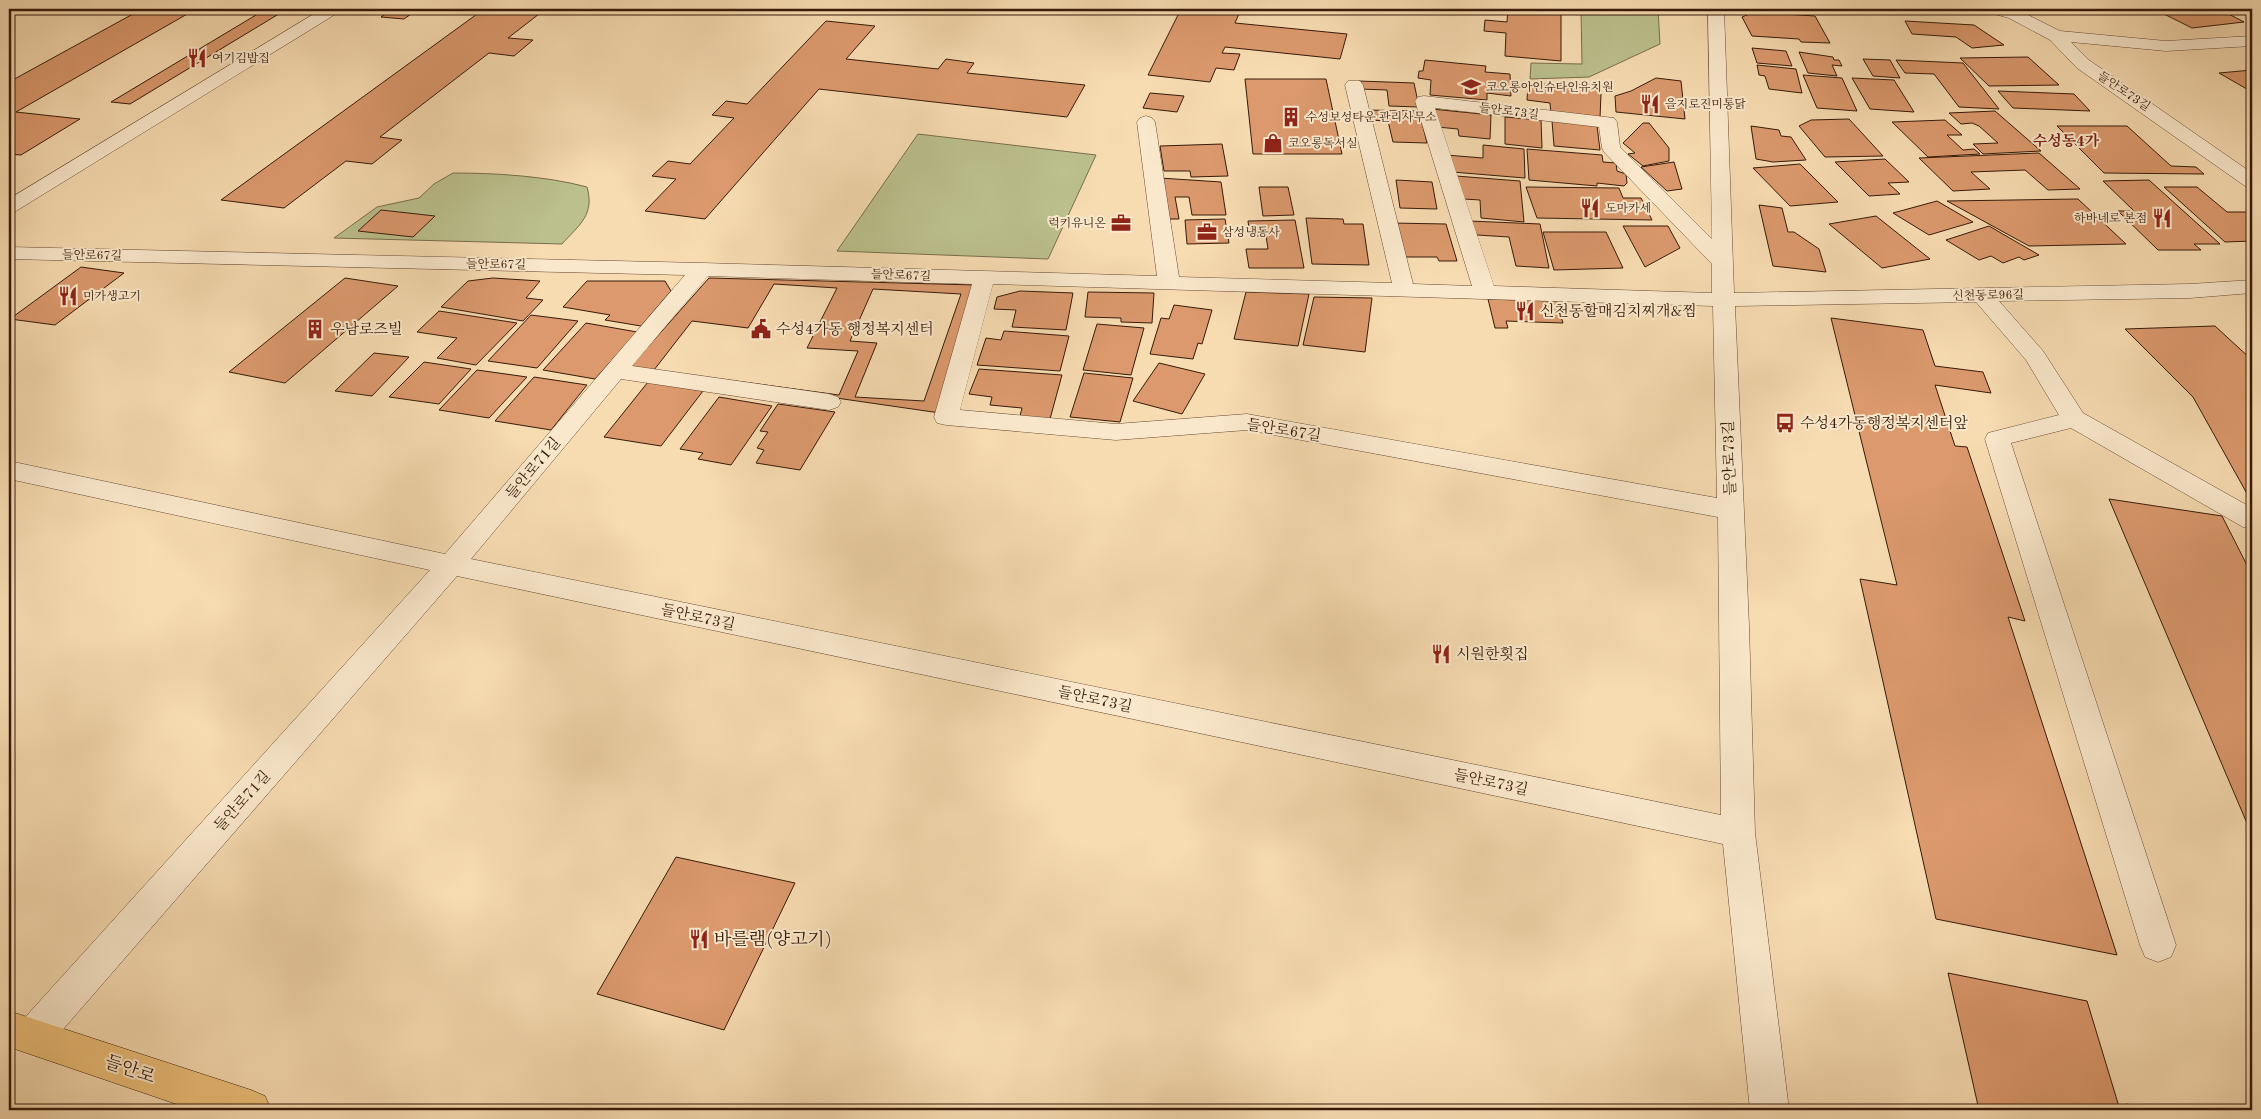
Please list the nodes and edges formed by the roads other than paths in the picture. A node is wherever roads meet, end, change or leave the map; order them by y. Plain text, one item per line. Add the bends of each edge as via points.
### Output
1 (333, 9) edge
2 (1716, 9) edge
3 (1993, 9) edge
4 (2056, 36) junction
5 (2252, 41) edge
6 (1354, 85) dead end
7 (1146, 122) dead end
8 (2252, 182) edge
9 (9, 207) edge
10 (9, 252) edge
11 (1723, 263) junction
12 (702, 269) junction
13 (984, 278) junction
14 (1169, 283) junction
15 (2252, 286) edge
16 (1404, 290) junction
17 (1486, 293) junction
18 (1982, 295) junction
19 (1723, 300) junction
20 (615, 371) junction
21 (829, 402) dead end
22 (2074, 419) junction
23 (9, 470) edge
24 (1730, 510) junction
25 (2252, 520) edge
26 (451, 565) junction
27 (1738, 833) junction
28 (2158, 945) dead end
29 (21, 1032) edge
30 (251, 1110) edge
31 (1770, 1110) edge

1 - 9 street
2 - 11 street, 들안로73길
3 - 4 street, 들안로73길 via 2014,14
4 - 5 street via 2166,46
4 - 8 street, 들안로73길 via 2083,64
6 - 16 street
7 - 14 street
10 - 12 street, 들안로67길
11 - 17 street, 들안로73길 via 1611,148 1608,122 1424,101
11 - 19 street, 들안로73길
12 - 13 street, 들안로67길
12 - 20 street, 들안로71길
13 - 14 street, 들안로67길
13 - 24 street, 들안로67길 via 946,417 1116,432 1247,422
14 - 16 street, 들안로67길
15 - 18 street, 신천동로96길 via 2190,291
16 - 17 street, 들안로67길
17 - 19 street, 들안로67길
18 - 19 street, 신천동로96길
18 - 22 street via 2035,356
19 - 24 street, 들안로73길
20 - 21 street
20 - 26 street, 들안로71길
22 - 25 street
22 - 28 street via 1997,439
23 - 26 street
24 - 27 street, 들안로73길
26 - 27 street, 들안로73길
26 - 29 street, 들안로71길
27 - 31 street, 들안로73길
29 - 30 main road, 들안로

